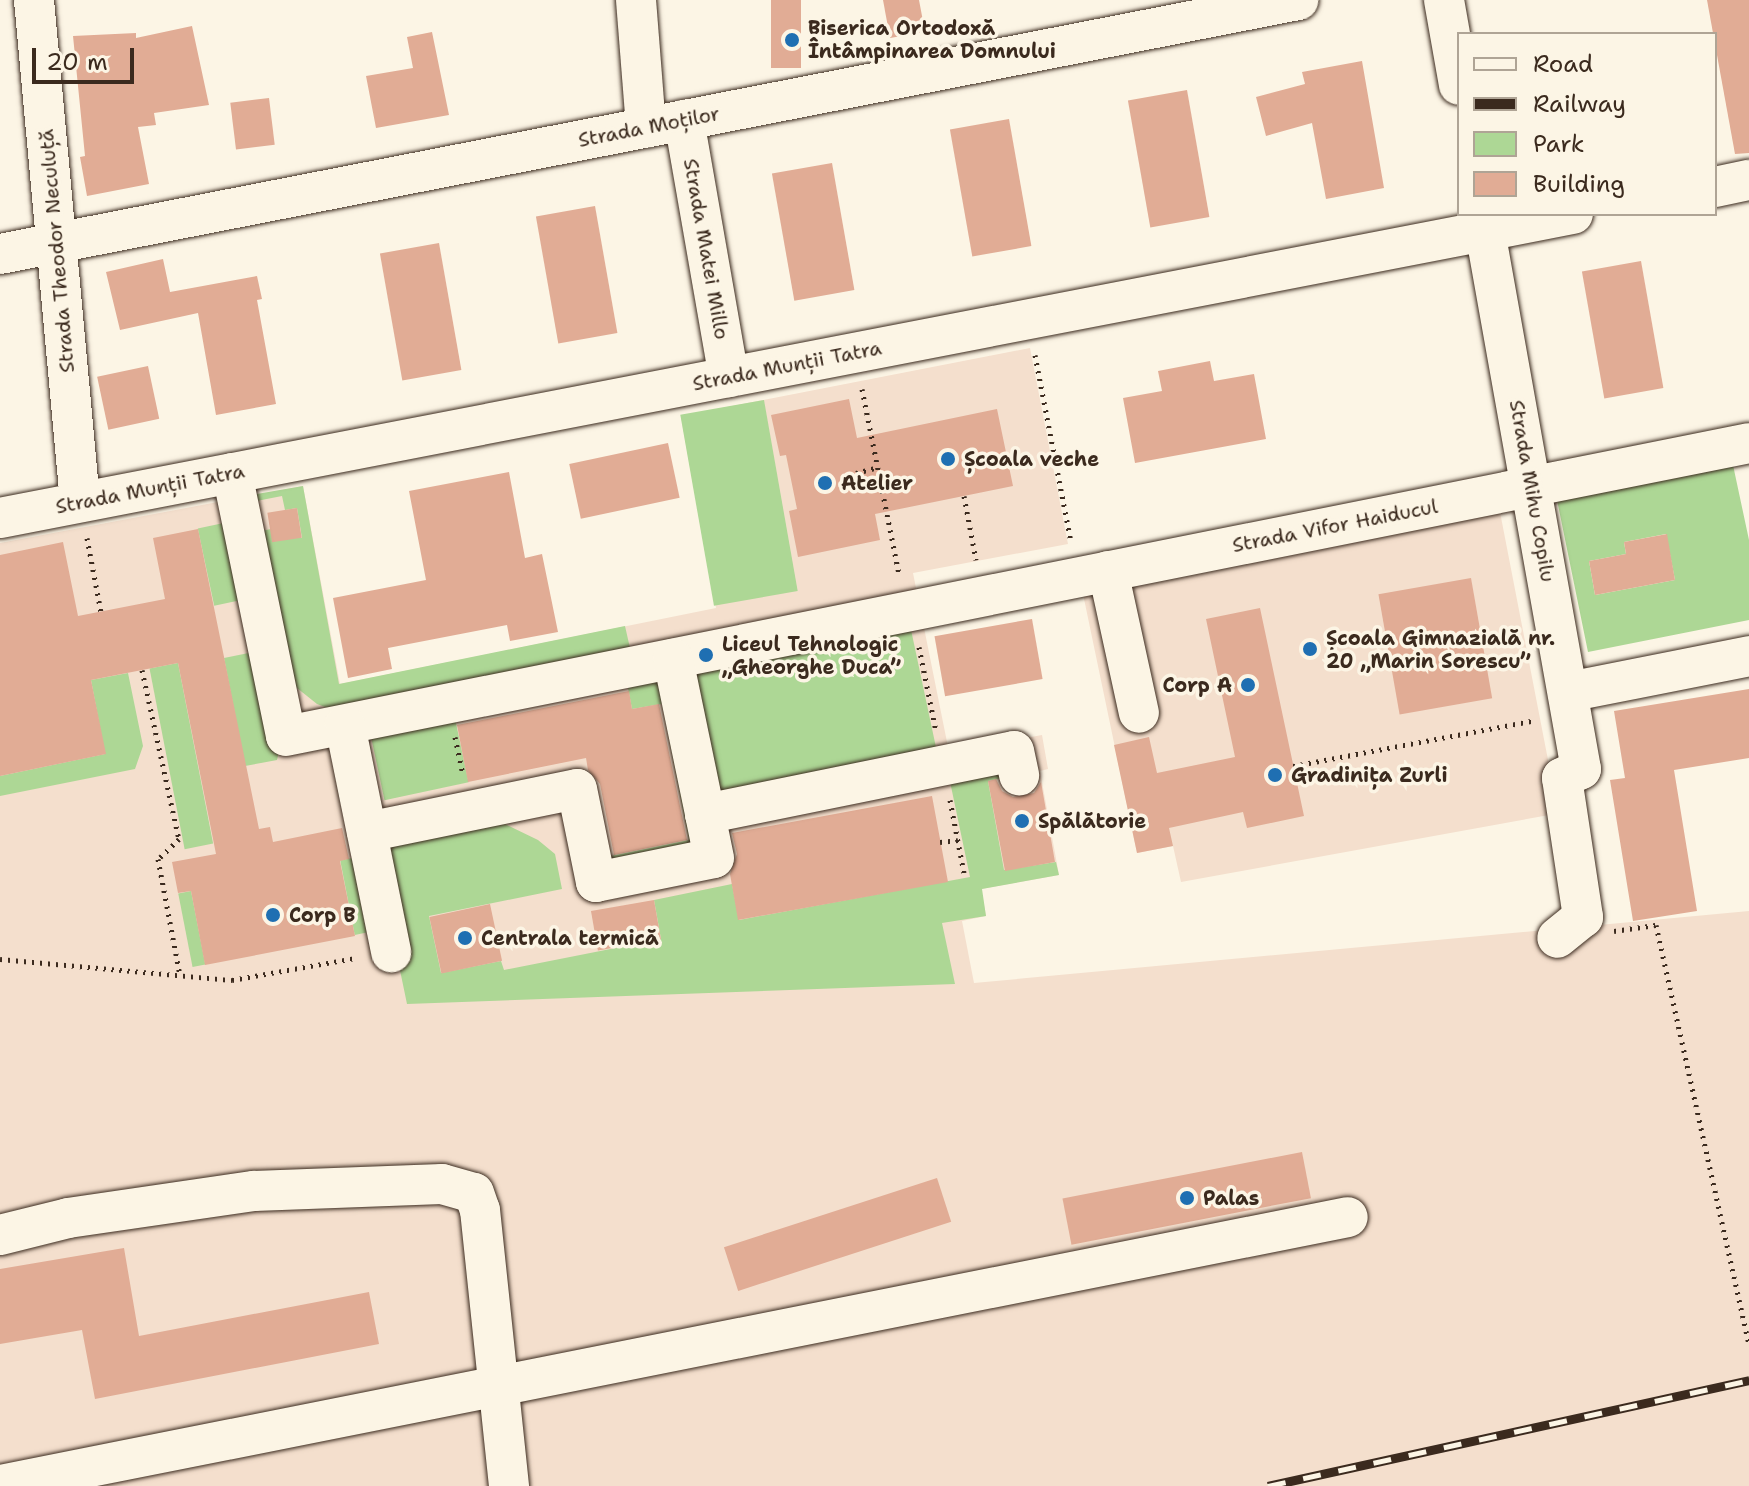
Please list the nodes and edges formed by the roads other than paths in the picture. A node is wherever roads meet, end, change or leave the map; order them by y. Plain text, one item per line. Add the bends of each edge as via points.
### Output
1 (34, 0) edge
2 (636, 0) edge
3 (1298, 0) edge
4 (1444, 0) edge
5 (1457, 74) edge
6 (665, 124) junction
7 (1749, 180) edge
8 (1717, 187) edge
9 (1551, 216) edge
10 (1484, 222) edge
11 (57, 243) junction
12 (0, 254) edge
13 (729, 377) junction
14 (1749, 443) edge
15 (232, 473) junction
16 (1531, 486) junction
17 (80, 502) junction
18 (0, 518) edge
19 (1093, 574) junction
20 (1749, 656) edge
21 (673, 659) junction
22 (1570, 703) junction
23 (1139, 713) dead end
24 (345, 725) junction
25 (1019, 775) dead end
26 (705, 814) junction
27 (367, 832) junction
28 (1557, 938) dead end
29 (391, 952) road end
30 (1348, 1217) dead end
31 (0, 1235) edge
32 (498, 1387) junction
33 (0, 1485) edge
34 (509, 1486) edge

1 - 11 street, Strada Theodor Neculuță
2 - 6 street, Strada Matei Millo
3 - 6 street, Strada Moților
4 - 5 street
6 - 11 street, Strada Moților
6 - 13 street, Strada Matei Millo
7 - 8 street
9 - 10 street, Strada Munții Tatra
10 - 13 street, Strada Munții Tatra
10 - 16 street, Strada Mihu Copilu
11 - 12 street, Strada Moților
11 - 17 street, Strada Theodor Neculuță
13 - 15 street, Strada Munții Tatra
14 - 16 street, Strada Vifor Haiducul
15 - 17 street, Strada Munții Tatra
15 - 24 street, Strada Vifor Haiducul via 286,736
16 - 19 street, Strada Vifor Haiducul
16 - 22 street, Strada Mihu Copilu
17 - 18 street, Strada Munții Tatra
19 - 21 street, Strada Vifor Haiducul
19 - 23 street
20 - 22 street
21 - 24 street, Strada Vifor Haiducul
21 - 26 street
22 - 28 street, Strada Mihu Copilu via 1581,769 1562,778 1583,917
24 - 27 street
25 - 26 street via 1014,751
26 - 27 street via 714,858 596,882 577,789
27 - 29 street
30 - 32 street
31 - 32 street via 68,1218 254,1191 442,1184 474,1193
32 - 33 street
32 - 34 street

